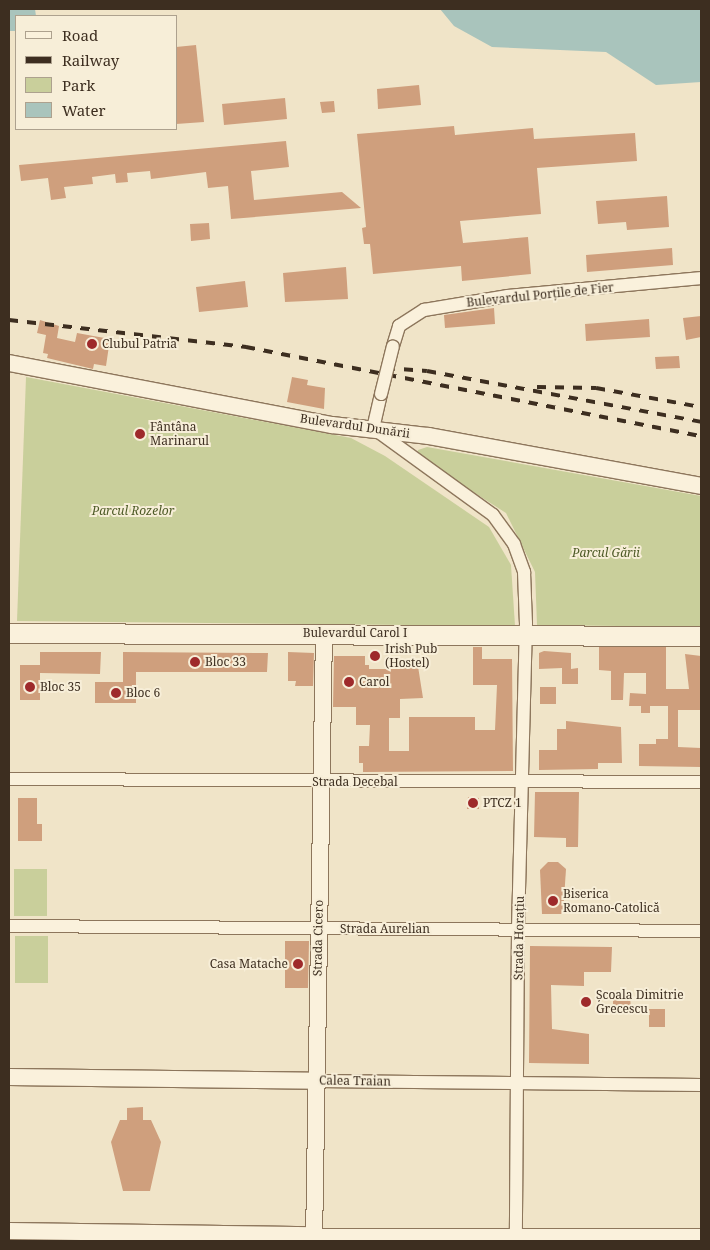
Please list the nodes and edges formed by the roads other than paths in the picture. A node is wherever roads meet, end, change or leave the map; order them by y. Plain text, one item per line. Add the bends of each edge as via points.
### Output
1 (701, 278) edge
2 (9, 363) edge
3 (373, 428) junction
4 (701, 486) edge
5 (9, 633) edge
6 (324, 634) junction
7 (526, 634) junction
8 (701, 636) edge
9 (9, 779) edge
10 (322, 782) junction
11 (522, 782) junction
12 (701, 782) edge
13 (9, 926) edge
14 (317, 928) junction
15 (518, 930) junction
16 (701, 931) edge
17 (9, 1077) edge
18 (317, 1081) junction
19 (517, 1083) junction
20 (701, 1085) edge
21 (9, 1231) edge
22 (701, 1235) edge
23 (314, 1238) edge
24 (516, 1238) edge

1 - 3 street, Bulevardul Porțile de Fier, bridge via 508,296 424,310 399,326
2 - 3 street, Bulevardul Dunării via 332,425
3 - 4 street, Bulevardul Dunării
3 - 7 street, Strada Horațiu via 493,515 505,530 521,559 524,572
5 - 6 main road, Bulevardul Carol I
6 - 7 main road, Bulevardul Carol I
6 - 10 street, Strada Cicero
7 - 8 main road, Bulevardul Carol I
7 - 11 street, Strada Horațiu
9 - 10 street, Strada Decebal
10 - 11 street, Strada Decebal
10 - 14 street, Strada Cicero
11 - 12 street, Strada Decebal
11 - 15 street, Strada Horațiu
13 - 14 street, Strada Aurelian
14 - 15 street, Strada Aurelian
14 - 18 street, Strada Cicero
15 - 16 street, Strada Aurelian
15 - 19 street, Strada Horațiu
17 - 18 street, Calea Traian
18 - 19 street, Calea Traian
18 - 23 street, Strada Cicero
19 - 20 street, Calea Traian
19 - 24 street, Strada Horațiu
21 - 23 street
22 - 24 street
23 - 24 street

